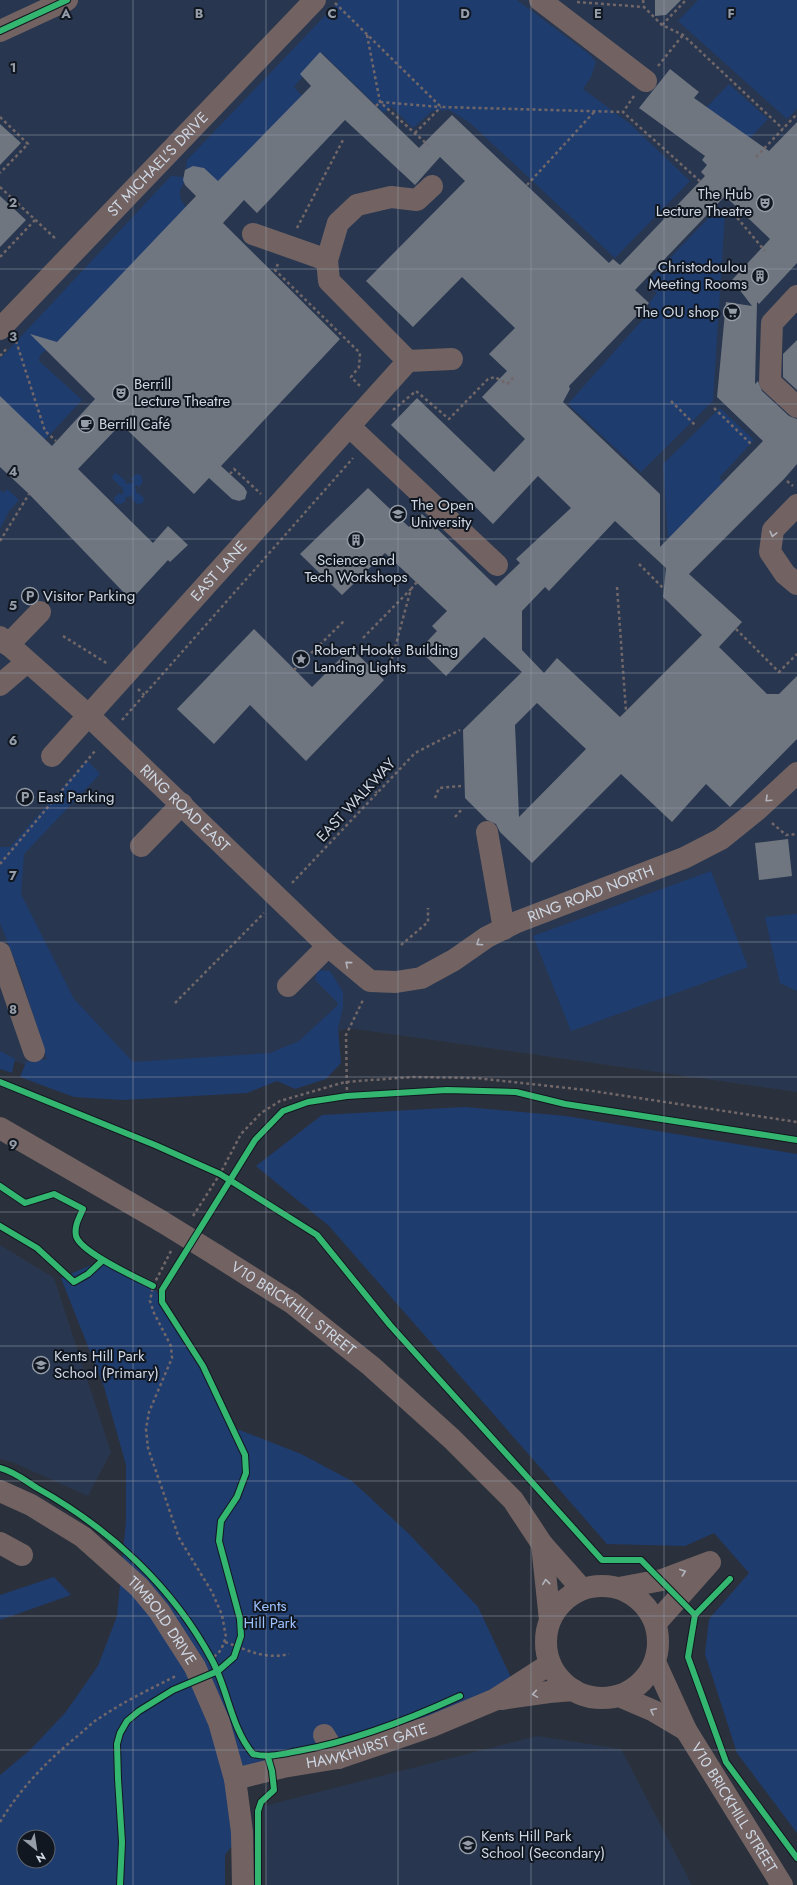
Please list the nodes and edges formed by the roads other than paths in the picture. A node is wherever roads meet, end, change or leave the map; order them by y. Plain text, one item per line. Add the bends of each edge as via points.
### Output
1 (67, 0) edge
2 (540, 0) edge
3 (324, 1) edge
4 (0, 32) edge
5 (646, 81) road end
6 (432, 186) dead end
7 (253, 234) dead end
8 (327, 260) junction
9 (797, 296) edge
10 (8, 334) edge
11 (452, 359) dead end
12 (408, 361) junction
13 (797, 407) edge
14 (350, 427) junction
15 (797, 505) edge
16 (497, 566) dead end
17 (797, 584) edge
18 (40, 612) dead end
19 (4, 641) edge
20 (27, 662) junction
21 (0, 685) edge
22 (88, 715) junction
23 (52, 756) dead end
24 (797, 773) edge
25 (182, 804) junction
26 (487, 832) dead end
27 (141, 846) dead end
28 (504, 929) junction
29 (328, 946) junction
30 (0, 954) edge
31 (370, 980) joint
32 (288, 986) dead end
33 (34, 1051) dead end
34 (0, 1128) edge
35 (0, 1491) edge
36 (0, 1543) edge
37 (542, 1544) junction
38 (22, 1555) dead end
39 (618, 1588) junction
40 (582, 1589) junction
41 (550, 1620) junction
42 (656, 1623) junction
43 (655, 1662) junction
44 (550, 1664) junction
45 (574, 1690) junction
46 (619, 1696) junction
47 (494, 1700) junction
48 (686, 1730) junction
49 (324, 1735) dead end
50 (338, 1758) junction
51 (235, 1779) junction
52 (243, 1885) edge
53 (782, 1885) edge

1 - 4 street
2 - 5 street
3 - 10 street, ST MICHAEL'S DRIVE via 71,254
6 - 8 street via 417,200 391,197 357,205 338,223
7 - 8 street
8 - 12 street via 329,281
9 - 13 street via 772,323 770,382
11 - 12 street
12 - 14 street, EAST LANE
14 - 16 street
14 - 22 street, EAST LANE
15 -> 17 street via 773,530 770,552
18 - 19 street
19 - 20 street, RING ROAD EAST
20 - 21 street
20 - 22 street, RING ROAD EAST
22 - 23 street, EAST LANE
22 - 25 street, RING ROAD EAST
24 -> 28 street, RING ROAD NORTH via 721,839 684,858
25 - 27 street
25 - 29 street, RING ROAD EAST
26 - 28 street
28 -> 31 street, RING ROAD NORTH via 421,978 396,982
31 -> 29 street, RING ROAD EAST
29 - 32 street
30 - 33 street
34 - 37 street, V10 BRICKHILL STREET, bridge via 160,1220 292,1303 371,1366 452,1439 512,1500
35 - 51 street, TIMBOLD DRIVE via 31,1505 83,1537 139,1587 207,1661 219,1722
36 - 38 street
37 - 40 street, V10 BRICKHILL STREET
41 -> 37 street, V10 BRICKHILL STREET
39 - 40 street via 600,1585
39 - 42 street via 634,1595 647,1608
39 -> 42 street via 662,1580 710,1562
40 - 41 street via 563,1601
41 - 44 street via 546,1650
42 - 43 street via 659,1636
43 - 46 street via 646,1677 634,1688
43 - 48 street, V10 BRICKHILL STREET
44 - 45 street via 560,1679
44 - 47 street, HAWKHURST GATE
45 - 46 street via 588,1696
45 -> 47 street, HAWKHURST GATE
48 -> 46 street, V10 BRICKHILL STREET via 654,1711
47 - 50 street, HAWKHURST GATE via 432,1726
48 - 53 street, V10 BRICKHILL STREET
49 - 50 street
50 - 51 street, HAWKHURST GATE via 283,1767
51 - 52 street, TIMBOLD DRIVE via 242,1832

